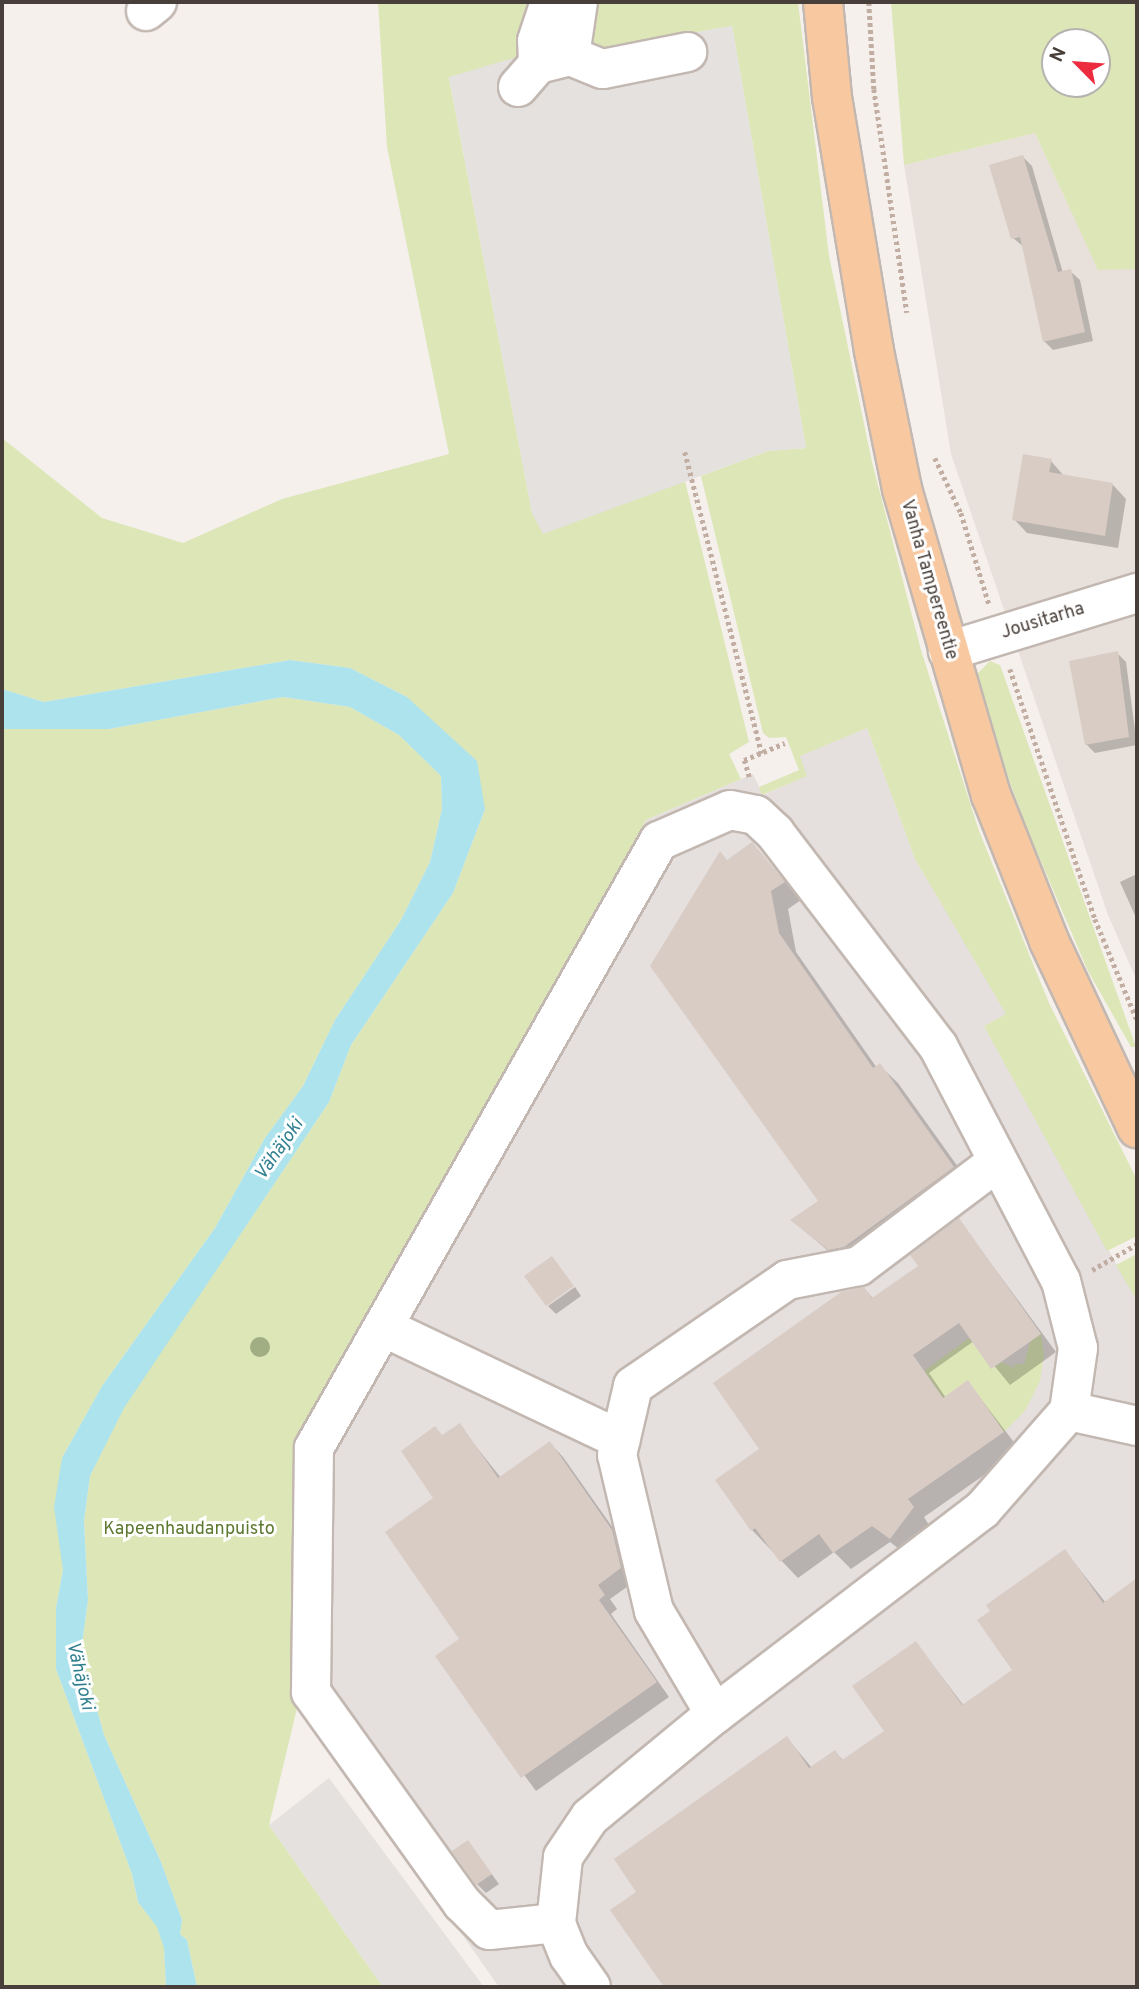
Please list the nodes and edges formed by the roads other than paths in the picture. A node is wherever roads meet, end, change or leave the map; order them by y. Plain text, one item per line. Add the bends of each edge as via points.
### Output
1 (550, 2) edge
2 (578, 2) edge
3 (823, 2) edge
4 (687, 52) dead end
5 (542, 69) junction
6 (1137, 593) edge
7 (948, 651) junction
8 (1137, 1128) edge
9 (997, 1162) junction
10 (383, 1327) junction
11 (1069, 1411) junction
12 (1137, 1426) edge
13 (621, 1440) junction
14 (715, 1714) junction
15 (556, 1923) junction
16 (591, 1987) edge

1 - 5 street via 537,41
2 - 5 street
3 - 7 main road, Vanha Tampereentie via 832,97 874,351 902,489
4 - 5 street via 603,69
6 - 7 street, Jousitarha
7 - 8 main road, Vanha Tampereentie via 991,795 1049,941
9 - 10 street via 930,1035 775,833 756,816 730,810 659,841
9 - 11 street via 1063,1287 1078,1348
9 - 13 street via 859,1266 787,1280 633,1386
10 - 13 street
10 - 15 street via 314,1448 312,1692 462,1903 489,1930
11 - 12 street
11 - 14 street via 982,1510
13 - 14 street via 617,1455 654,1611
14 - 15 street via 590,1817 563,1857
15 - 16 street via 569,1956

